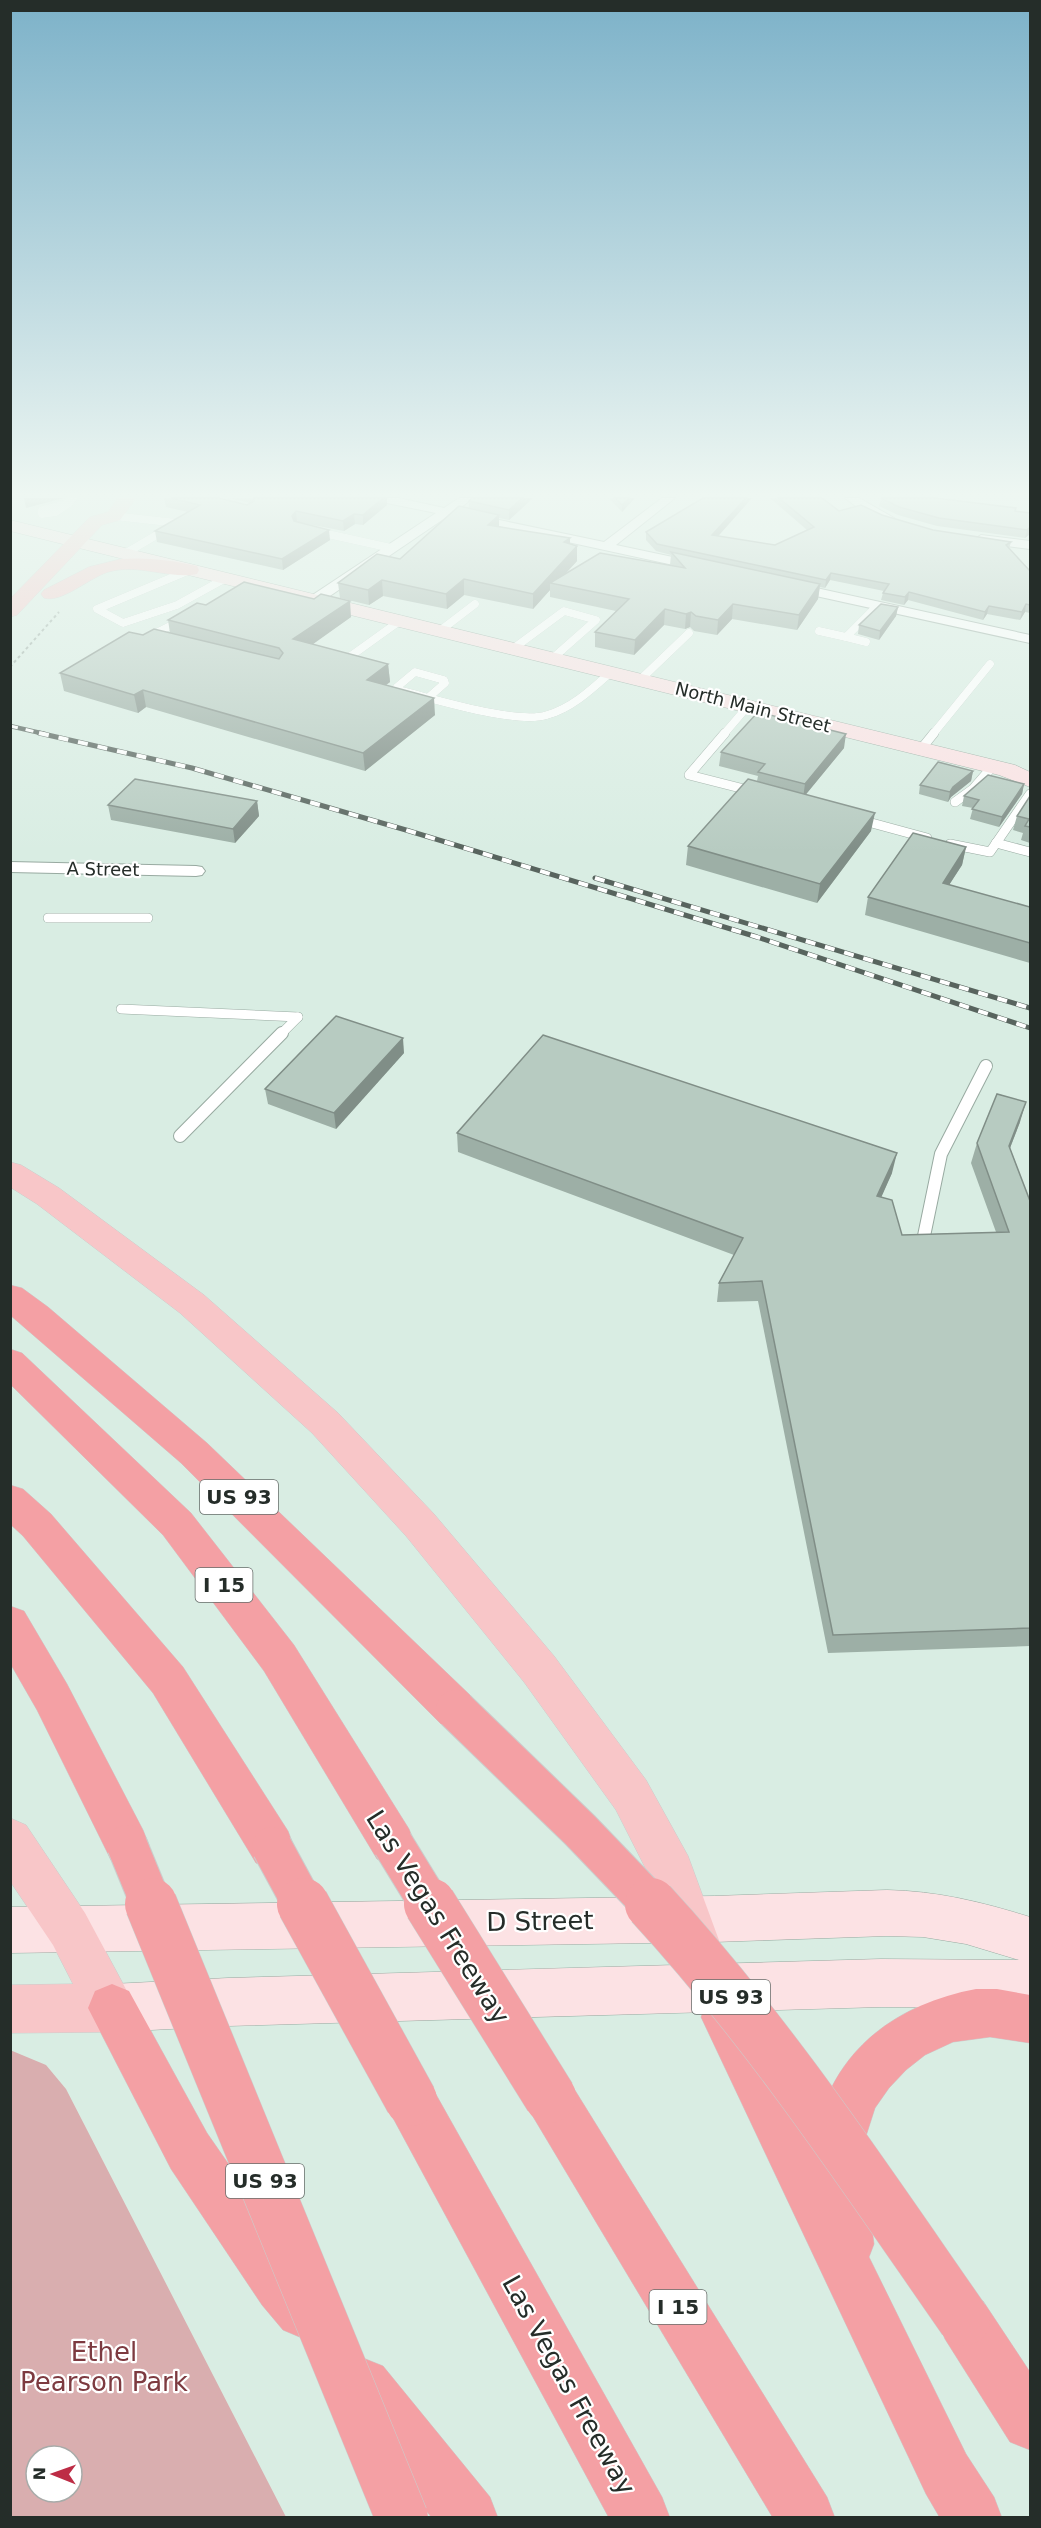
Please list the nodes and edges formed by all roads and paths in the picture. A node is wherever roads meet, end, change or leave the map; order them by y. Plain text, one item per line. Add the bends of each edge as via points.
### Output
1 (110, 616) edge
2 (149, 616) edge
3 (385, 616) edge
4 (459, 616) edge
5 (556, 616) edge
6 (583, 616) edge
7 (867, 616) edge
8 (923, 616) edge
9 (188, 617) edge
10 (401, 620) junction
11 (441, 630) junction
12 (819, 631) dead end
13 (689, 633) edge
14 (138, 637) edge
15 (147, 637) junction
16 (846, 637) junction
17 (1030, 639) edge
18 (158, 640) edge
19 (866, 642) edge
20 (514, 648) junction
21 (348, 658) edge
22 (553, 658) junction
23 (990, 664) dead end
24 (611, 672) junction
25 (641, 680) junction
26 (429, 697) junction
27 (748, 706) junction
28 (921, 749) junction
29 (1000, 768) junction
30 (1030, 771) edge
31 (1030, 780) edge
32 (1030, 794) edge
33 (769, 796) edge
34 (955, 802) edge
35 (848, 817) edge
36 (996, 843) junction
37 (1030, 852) edge
38 (10, 867) edge
39 (196, 871) dead end
40 (48, 918) dead end
41 (148, 918) dead end
42 (121, 1009) dead end
43 (986, 1066) dead end
44 (180, 1137) dead end
45 (10, 1172) edge
46 (924, 1236) edge
47 (10, 1297) edge
48 (10, 1362) edge
49 (10, 1500) edge
50 (10, 1624) edge
51 (10, 1840) edge
52 (689, 1919) junction
53 (69, 1929) junction
54 (10, 1930) edge
55 (1030, 1940) edge
56 (907, 1983) junction
57 (1030, 1984) edge
58 (711, 1988) junction
59 (112, 2008) junction
60 (10, 2009) edge
61 (1030, 2018) edge
62 (875, 2328) junction
63 (1030, 2422) edge
64 (402, 2517) edge
65 (468, 2517) edge
66 (641, 2517) edge
67 (806, 2517) edge
68 (974, 2517) edge

1 - 2 lane via 123,623
3 - 10 main road, North Main Street
4 - 11 lane
5 - 20 lane
6 - 22 lane via 596,620
7 - 16 lane
8 - 17 street
9 - 15 lane
10 - 11 main road, North Main Street
10 - 21 lane
11 - 20 main road, North Main Street
12 - 16 lane
13 - 25 lane
14 - 15 lane
15 - 18 lane
16 - 19 lane
20 - 22 main road, North Main Street
22 - 24 main road, North Main Street
23 - 28 lane
24 - 25 main road, North Main Street
24 - 26 lane via 553,713 534,718
25 - 27 main road, North Main Street
26 - 26 lane via 398,690 397,687 415,672 444,680
27 - 28 main road, North Main Street
27 - 33 lane via 689,775
28 - 29 main road, North Main Street
29 - 30 main road, North Main Street
29 - 31 main road, North Main Street
29 - 34 lane
32 - 36 lane
35 - 36 lane via 987,854
36 - 37 lane
38 - 39 street, A Street
40 - 41 lane
42 - 44 lane via 298,1017
43 - 46 lane via 941,1154
45 - 52 main road via 192,1304 325,1423 420,1525 539,1669 631,1795 672,1872
47 - 63 highway, US 93, bridge via 194,1453 596,1846 697,1956 765,2039 964,2320
48 - 67 highway, Las Vegas Freeway / I 15, bridge via 177,1524 279,1658
49 - 66 highway, Las Vegas Freeway, bridge via 37,1525 168,1680 272,1847
50 - 64 highway, US 93, bridge via 127,1845
51 - 53 main road
52 - 53 main road, D Street
52 - 55 main road, D Street via 923,1914 966,1921
52 - 58 main road
53 - 54 main road, D Street
53 - 59 main road
56 - 57 main road
56 - 58 main road
56 - 61 main road via 967,1994
58 - 59 main road via 228,2001
58 - 62 highway
59 - 60 main road
59 - 65 highway via 189,2151 281,2286
61 - 62 highway via 978,2012 938,2022 884,2056 855,2091 841,2134 837,2181 847,2243
62 - 68 highway via 946,2474

